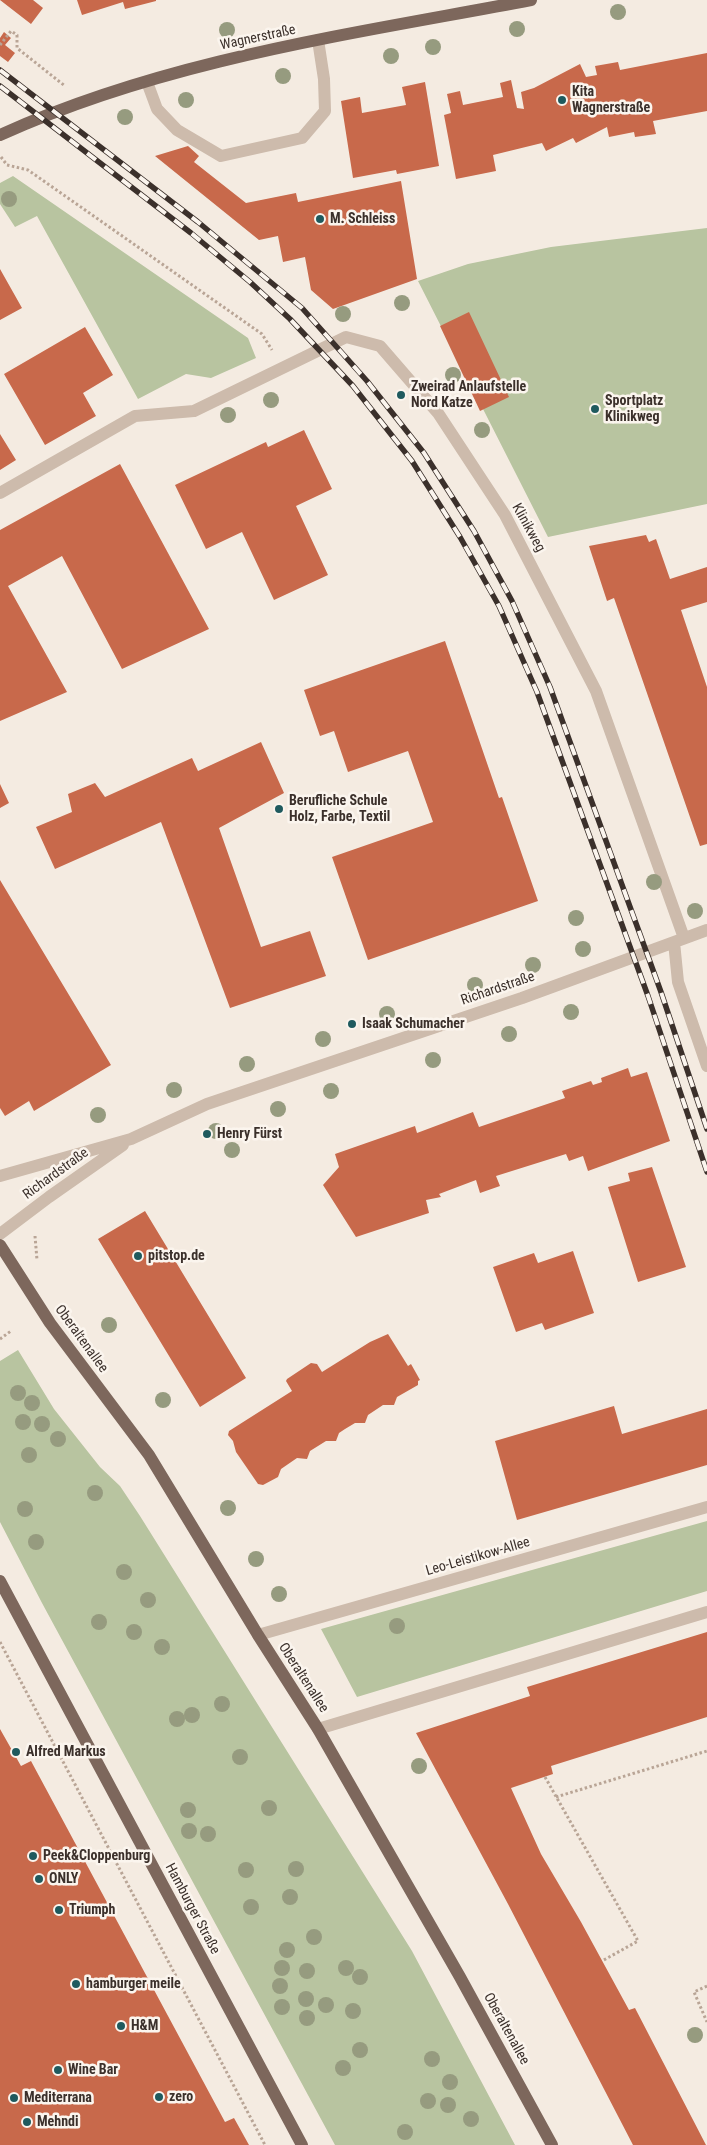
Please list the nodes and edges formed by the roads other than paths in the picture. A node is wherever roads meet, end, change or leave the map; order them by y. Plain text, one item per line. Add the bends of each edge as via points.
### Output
1 (531, 0) edge
2 (318, 40) junction
3 (147, 82) junction
4 (0, 135) edge
5 (0, 494) edge
6 (707, 930) edge
7 (679, 940) junction
8 (707, 1066) edge
9 (131, 1139) junction
10 (0, 1176) edge
11 (0, 1234) edge
12 (0, 1245) edge
13 (707, 1507) edge
14 (0, 1581) edge
15 (707, 1612) edge
16 (258, 1635) junction
17 (318, 1729) junction
18 (302, 2145) edge
19 (552, 2145) edge

1 - 2 main road, Wagnerstraße
2 - 3 main road, Wagnerstraße via 229,58
2 - 3 street via 325,111 302,138 221,156 177,130 158,108
3 - 4 main road, Wagnerstraße via 43,116
5 - 7 street, Klinikweg via 136,416 194,411 346,337 380,346 438,413 505,515 596,691
6 - 7 street, Richardstraße
7 - 8 street, Klinikweg via 678,982
7 - 9 street, Richardstraße via 522,998 207,1104
9 - 10 street, Richardstraße
9 - 11 street, Richardstraße
12 - 16 main road, Oberaltenallee via 50,1323 149,1455
13 - 16 street, Leo-Leistikow-Allee
14 - 18 main road, Hamburger Straße
15 - 17 street
16 - 17 main road, Oberaltenallee
17 - 19 main road, Oberaltenallee via 456,1969

